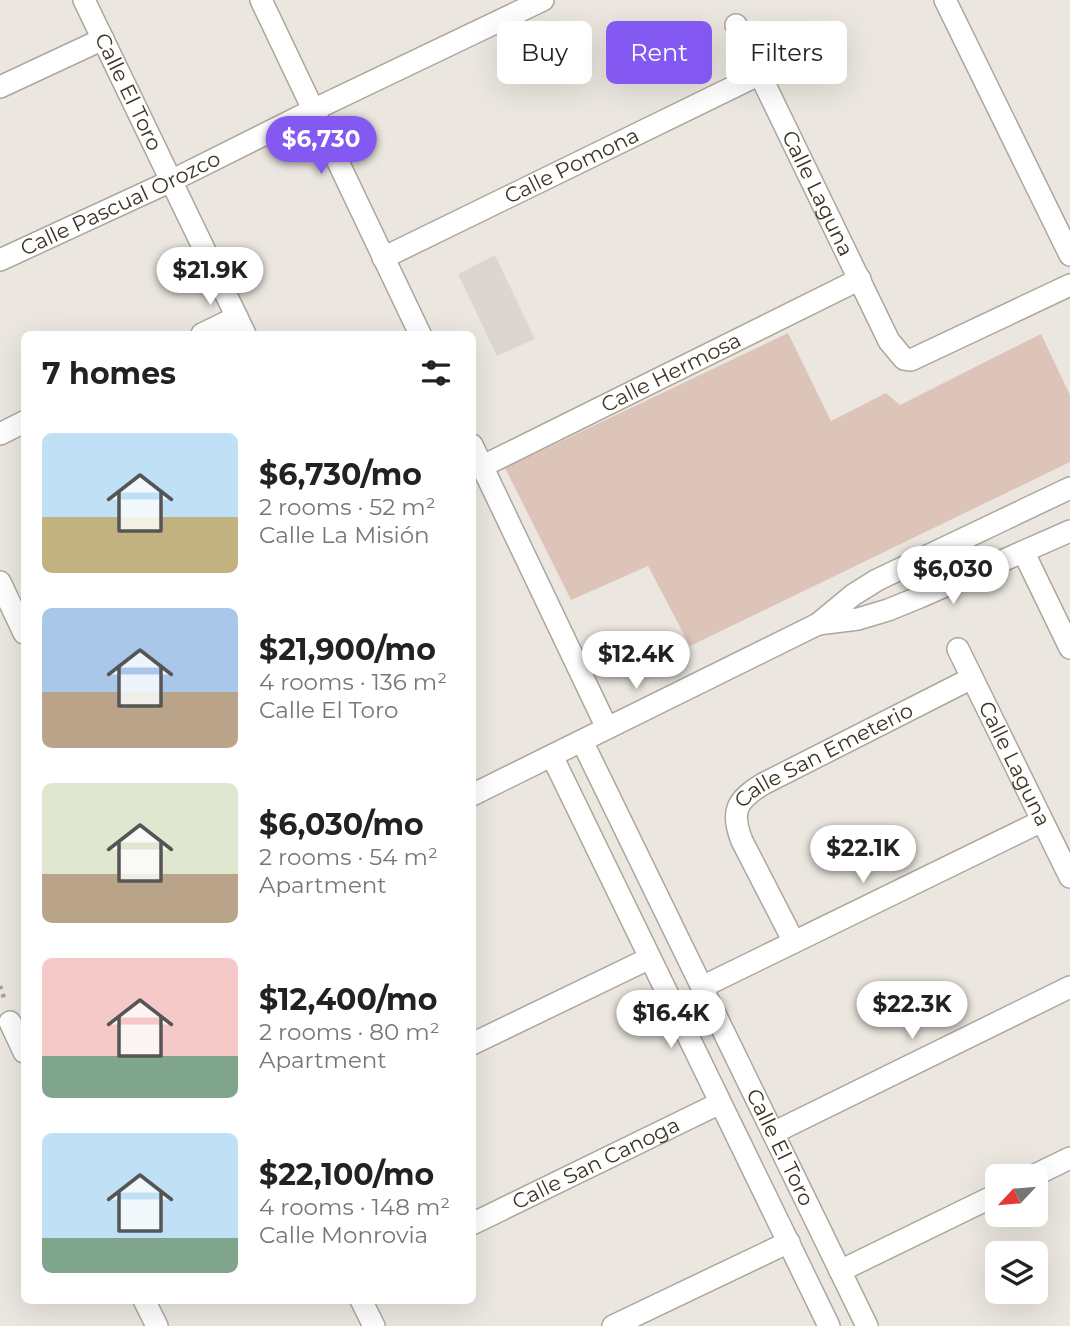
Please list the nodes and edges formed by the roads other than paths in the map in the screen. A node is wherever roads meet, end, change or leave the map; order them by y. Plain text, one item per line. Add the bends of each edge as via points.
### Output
1 (84, 0) edge
2 (261, 0) edge
3 (543, 0) edge
4 (946, 0) edge
5 (103, 39) junction
6 (740, 84) edge
7 (765, 84) edge
8 (0, 87) edge
9 (313, 110) junction
10 (171, 181) junction
11 (1070, 255) edge
12 (383, 258) junction
13 (0, 260) edge
14 (860, 279) junction
15 (1070, 285) edge
16 (241, 326) edge
17 (217, 331) edge
18 (419, 331) edge
19 (21, 424) edge
20 (0, 434) edge
21 (476, 453) edge
22 (482, 466) junction
23 (1070, 488) edge
24 (1070, 531) edge
25 (1024, 553) junction
26 (0, 582) edge
27 (818, 624) junction
28 (21, 627) edge
29 (1070, 648) edge
30 (958, 649) dead end
31 (972, 678) junction
32 (607, 728) junction
33 (582, 741) junction
34 (552, 756) junction
35 (476, 792) edge
36 (1042, 821) junction
37 (1070, 877) edge
38 (794, 942) junction
39 (650, 958) junction
40 (1070, 988) edge
41 (706, 994) junction
42 (678, 1016) junction
43 (12, 1022) edge
44 (476, 1042) edge
45 (21, 1044) edge
46 (720, 1103) junction
47 (762, 1110) junction
48 (731, 1124) junction
49 (774, 1133) junction
50 (1070, 1158) edge
51 (1048, 1169) edge
52 (985, 1200) edge
53 (476, 1222) edge
54 (789, 1242) junction
55 (829, 1249) junction
56 (798, 1263) junction
57 (841, 1272) junction
58 (146, 1304) edge
59 (363, 1304) edge
60 (157, 1326) edge
61 (374, 1326) edge
62 (612, 1326) edge
63 (829, 1326) edge
64 (867, 1326) edge

1 - 5 street, Calle El Toro
2 - 9 street
3 - 9 street, Calle Pascual Orozco
4 - 11 street
5 - 8 street
5 - 10 street, Calle El Toro
6 - 12 street, Calle Pomona
7 - 14 street, Calle Laguna
9 - 10 street, Calle Pascual Orozco
9 - 12 street
10 - 13 street, Calle Pascual Orozco
10 - 16 street, Calle El Toro
12 - 18 street
14 - 15 street, Calle Laguna via 889,341 904,359 912,360
14 - 22 street, Calle Hermosa
16 - 17 street
19 - 20 street
21 - 22 street
22 - 32 street
23 - 27 street via 877,580
24 - 25 street
25 - 27 street via 888,610
25 - 29 street
26 - 28 street
27 - 32 street
30 - 31 street, Calle Laguna
31 - 36 street, Calle Laguna
31 - 38 street, Calle San Emeterio via 763,784 739,803 735,816 742,841
32 - 33 street
33 - 34 street
33 - 41 street, Calle El Toro
34 - 35 street
34 - 39 street, Calle El Toro
36 - 37 street, Calle Laguna
36 - 38 street
38 - 41 street
39 - 42 street, Calle El Toro
39 - 44 street
40 - 49 street
41 - 42 street
41 - 47 street, Calle El Toro
42 - 46 street, Calle El Toro
43 - 45 street
46 - 48 street, Calle El Toro
46 - 53 street, Calle San Canoga
47 - 48 street
47 - 49 street, Calle El Toro
48 - 54 street, Calle El Toro
49 - 55 street, Calle El Toro
50 - 51 street
52 - 57 street
54 - 56 street, Calle El Toro
54 - 62 street
55 - 56 street
55 - 57 street, Calle El Toro
56 - 63 street, Calle El Toro
57 - 64 street, Calle El Toro
58 - 60 street
59 - 61 street

